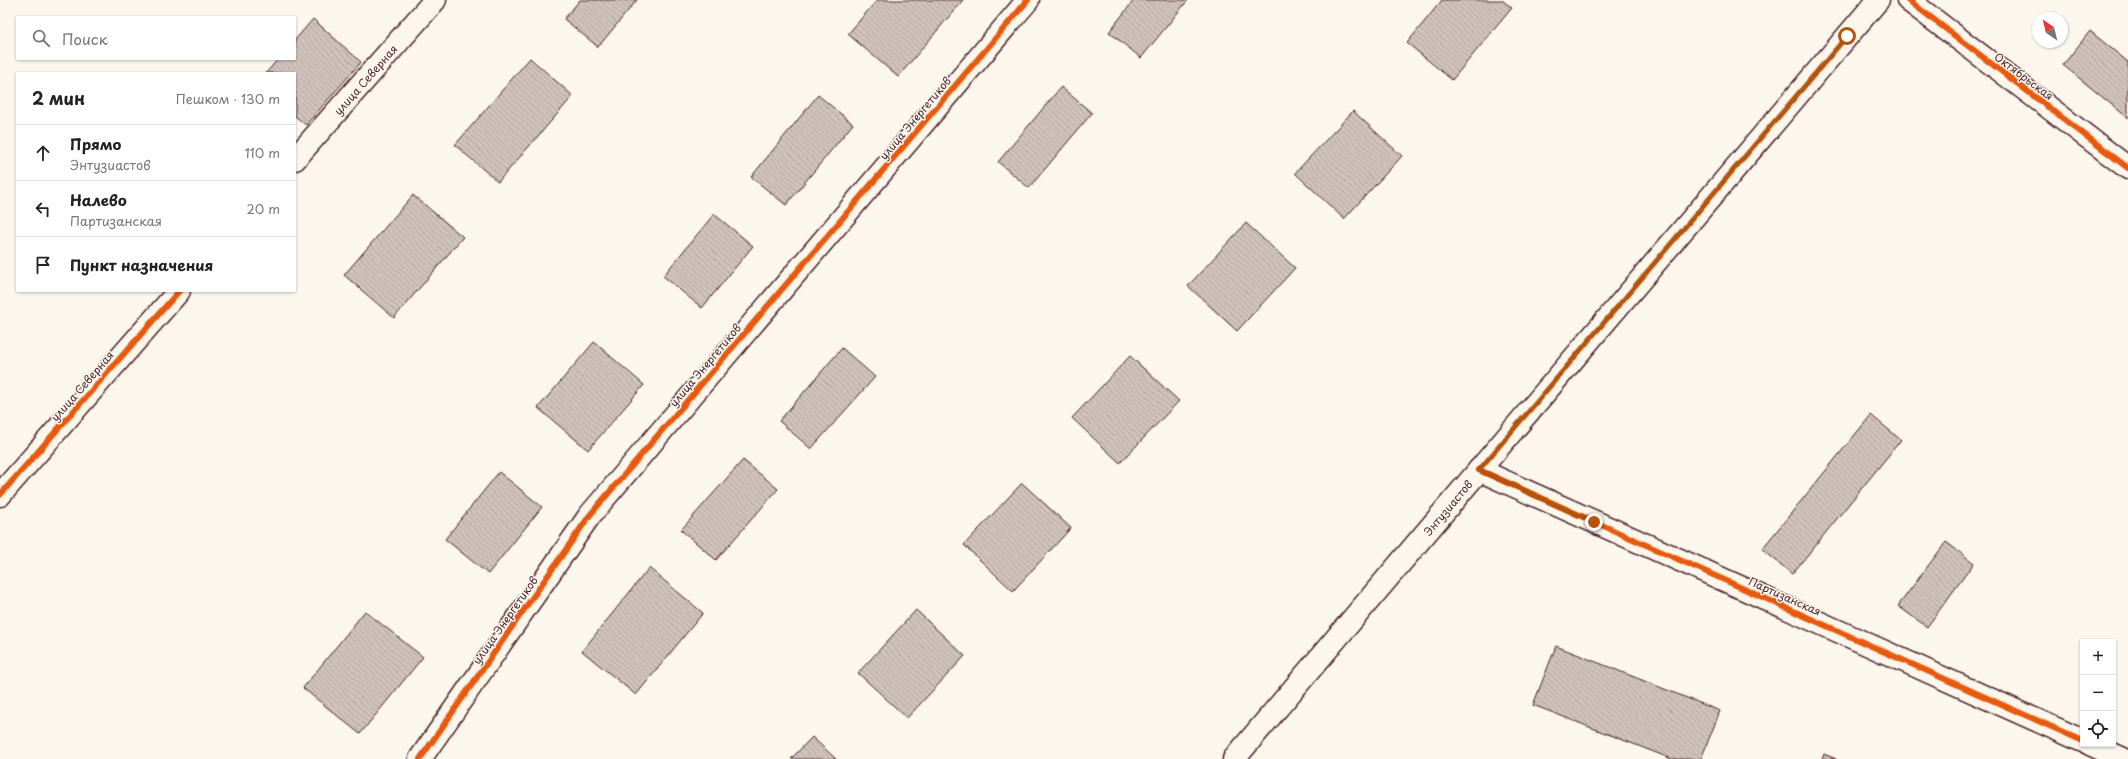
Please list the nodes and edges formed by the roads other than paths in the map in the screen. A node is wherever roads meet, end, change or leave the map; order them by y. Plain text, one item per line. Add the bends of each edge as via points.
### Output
1 (435, 0) edge
2 (1028, 0) edge
3 (1878, 0) edge
4 (1908, 0) edge
5 (296, 158) edge
6 (2128, 168) edge
7 (178, 292) edge
8 (1479, 470) junction
9 (0, 495) edge
10 (2080, 740) edge
11 (2097, 747) edge
12 (420, 759) edge
13 (1234, 759) edge
14 (2123, 759) edge

1 - 5 street, улица Северная
2 - 12 street, улица Энергетиков via 590,515
3 - 8 street, Энтузиастов
4 - 6 street, Октябрьская
7 - 9 street, улица Северная
8 - 10 street, Партизанская
8 - 13 street, Энтузиастов
11 - 14 street

